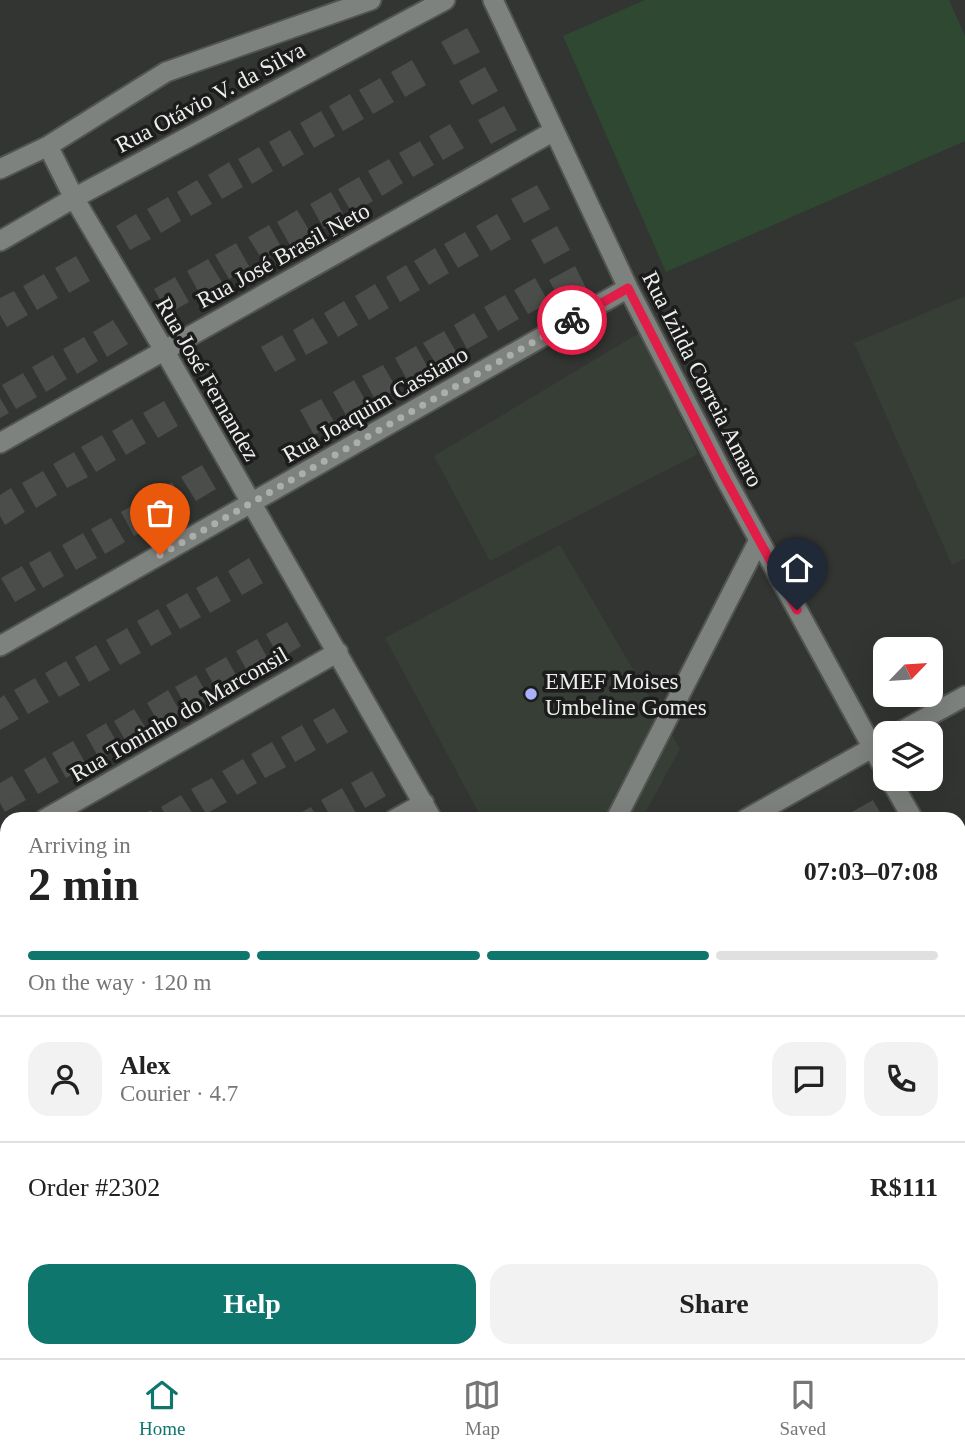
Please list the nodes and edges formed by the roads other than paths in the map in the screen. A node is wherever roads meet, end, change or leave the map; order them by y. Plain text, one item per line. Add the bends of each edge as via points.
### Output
1 (371, 0) edge
2 (445, 0) edge
3 (493, 0) edge
4 (554, 131) junction
5 (48, 146) junction
6 (0, 169) edge
7 (74, 198) junction
8 (0, 241) edge
9 (628, 288) junction
10 (164, 350) junction
11 (0, 443) edge
12 (251, 503) junction
13 (759, 540) junction
14 (0, 646) edge
15 (338, 652) junction
16 (965, 696) edge
17 (920, 721) edge
18 (873, 734) edge
19 (873, 747) edge
20 (897, 791) edge
21 (428, 811) edge
22 (57, 812) edge
23 (620, 812) edge
24 (758, 812) edge
25 (909, 812) edge

1 - 5 street via 166,72
2 - 7 street, Rua Otávio V. da Silva
3 - 4 street, Rua Izilda Correia Amaro
4 - 9 street, Rua Izilda Correia Amaro
4 - 10 street, Rua José Brasil Neto
5 - 6 street
5 - 7 street, Rua José Fernandez
7 - 8 street, Rua Otávio V. da Silva
7 - 10 street, Rua José Fernandez
9 - 12 street, Rua Joaquim Cassiano
9 - 13 street, Rua Izilda Correia Amaro
10 - 11 street, Rua José Brasil Neto
10 - 12 street, Rua José Fernandez
12 - 14 street, Rua Joaquim Cassiano
12 - 15 street, Rua José Fernandez
13 - 18 street, Rua Izilda Correia Amaro
13 - 23 street
15 - 21 street, Rua José Fernandez
15 - 22 street, Rua Toninho do Marconsil
16 - 17 street
19 - 24 street
20 - 25 street

